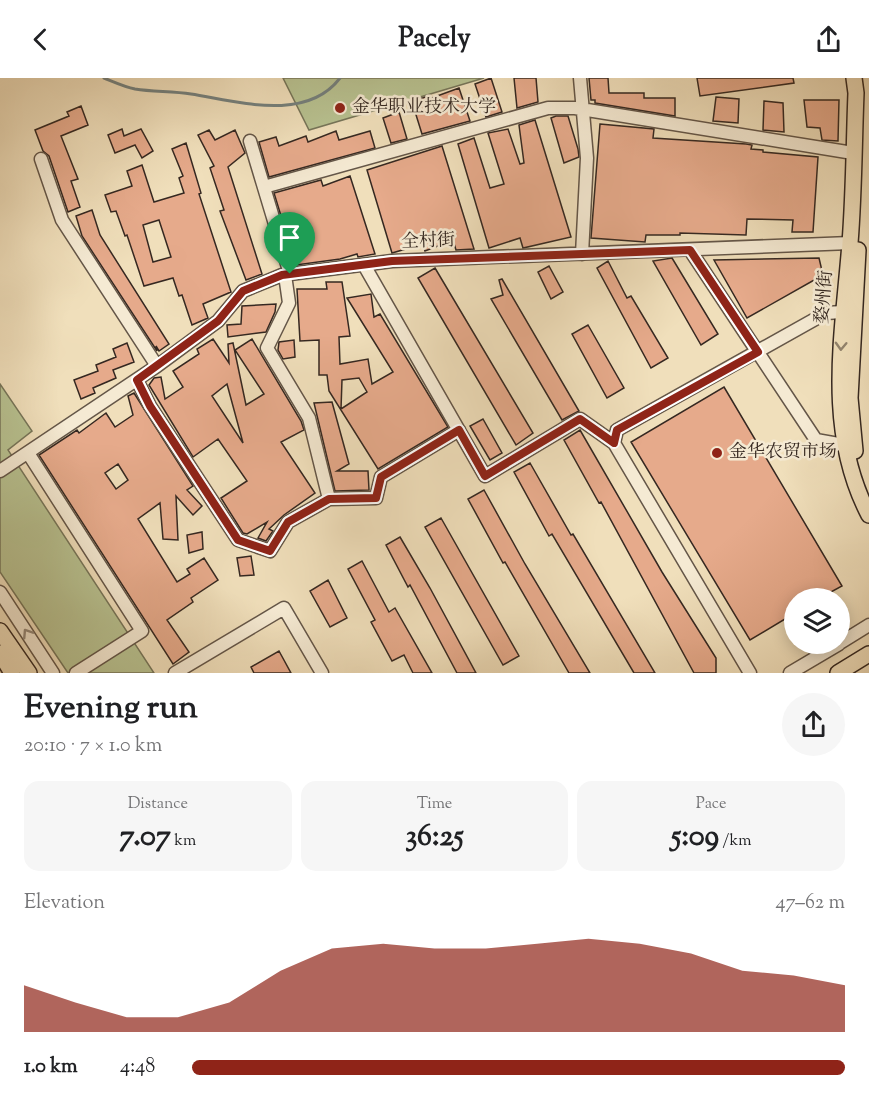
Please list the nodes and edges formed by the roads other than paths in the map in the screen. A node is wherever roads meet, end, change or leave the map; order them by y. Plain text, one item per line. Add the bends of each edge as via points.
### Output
1 (579, 78) edge
2 (854, 78) edge
3 (864, 78) edge
4 (584, 109) junction
5 (250, 141) dead end
6 (853, 153) junction
7 (41, 159) dead end
8 (264, 187) junction
9 (850, 243) junction
10 (690, 250) junction
11 (582, 254) junction
12 (364, 265) junction
13 (288, 274) junction
14 (842, 312) junction
15 (758, 352) junction
16 (158, 366) junction
17 (137, 380) junction
18 (459, 430) junction
19 (614, 443) junction
20 (844, 445) junction
21 (28, 453) junction
22 (0, 471) edge
23 (869, 494) edge
24 (329, 499) junction
25 (869, 515) edge
26 (0, 592) edge
27 (869, 625) edge
28 (0, 631) edge
29 (850, 636) edge
30 (6, 649) edge
31 (821, 654) edge
32 (869, 654) edge
33 (12, 673) edge
34 (29, 673) edge
35 (54, 673) edge
36 (76, 673) edge
37 (174, 673) edge
38 (322, 673) edge
39 (750, 673) edge
40 (790, 673) edge
41 (838, 673) edge

1 - 4 street
2 - 6 main road, 婺州街
3 - 23 main road, 婺州街 via 850,398 855,452
4 - 6 street
4 - 8 street via 548,108
4 - 11 street via 587,158
5 - 8 street
6 - 9 main road, 婺州街
7 - 16 street via 62,220
8 - 13 street
9 - 10 street, 全村街
9 - 14 main road, 婺州街
10 - 11 street, 全村街
10 - 15 street
11 - 12 street, 全村街
12 - 13 street, 全村街
12 - 18 street
13 - 16 street, 全村街 via 243,291 218,321
13 - 24 street via 289,303 267,348 309,418
14 - 15 street via 826,313
14 -> 20 main road, 婺州街 via 838,396
15 - 19 street via 617,430
15 - 20 street via 816,440
16 - 17 street, 全村街
17 - 21 street, 全村街
17 - 24 street via 238,540 270,551 288,522
18 - 19 street via 485,476 580,419
18 - 24 street via 381,477 376,498
19 - 39 street
20 - 25 main road, 婺州街
21 - 22 street, 全村街
21 - 36 street via 141,631
35 -> 26 street
27 - 29 street
28 - 30 main road
30 - 33 main road
30 - 34 main road
31 - 40 street
32 - 41 main road
37 - 38 street via 284,608

